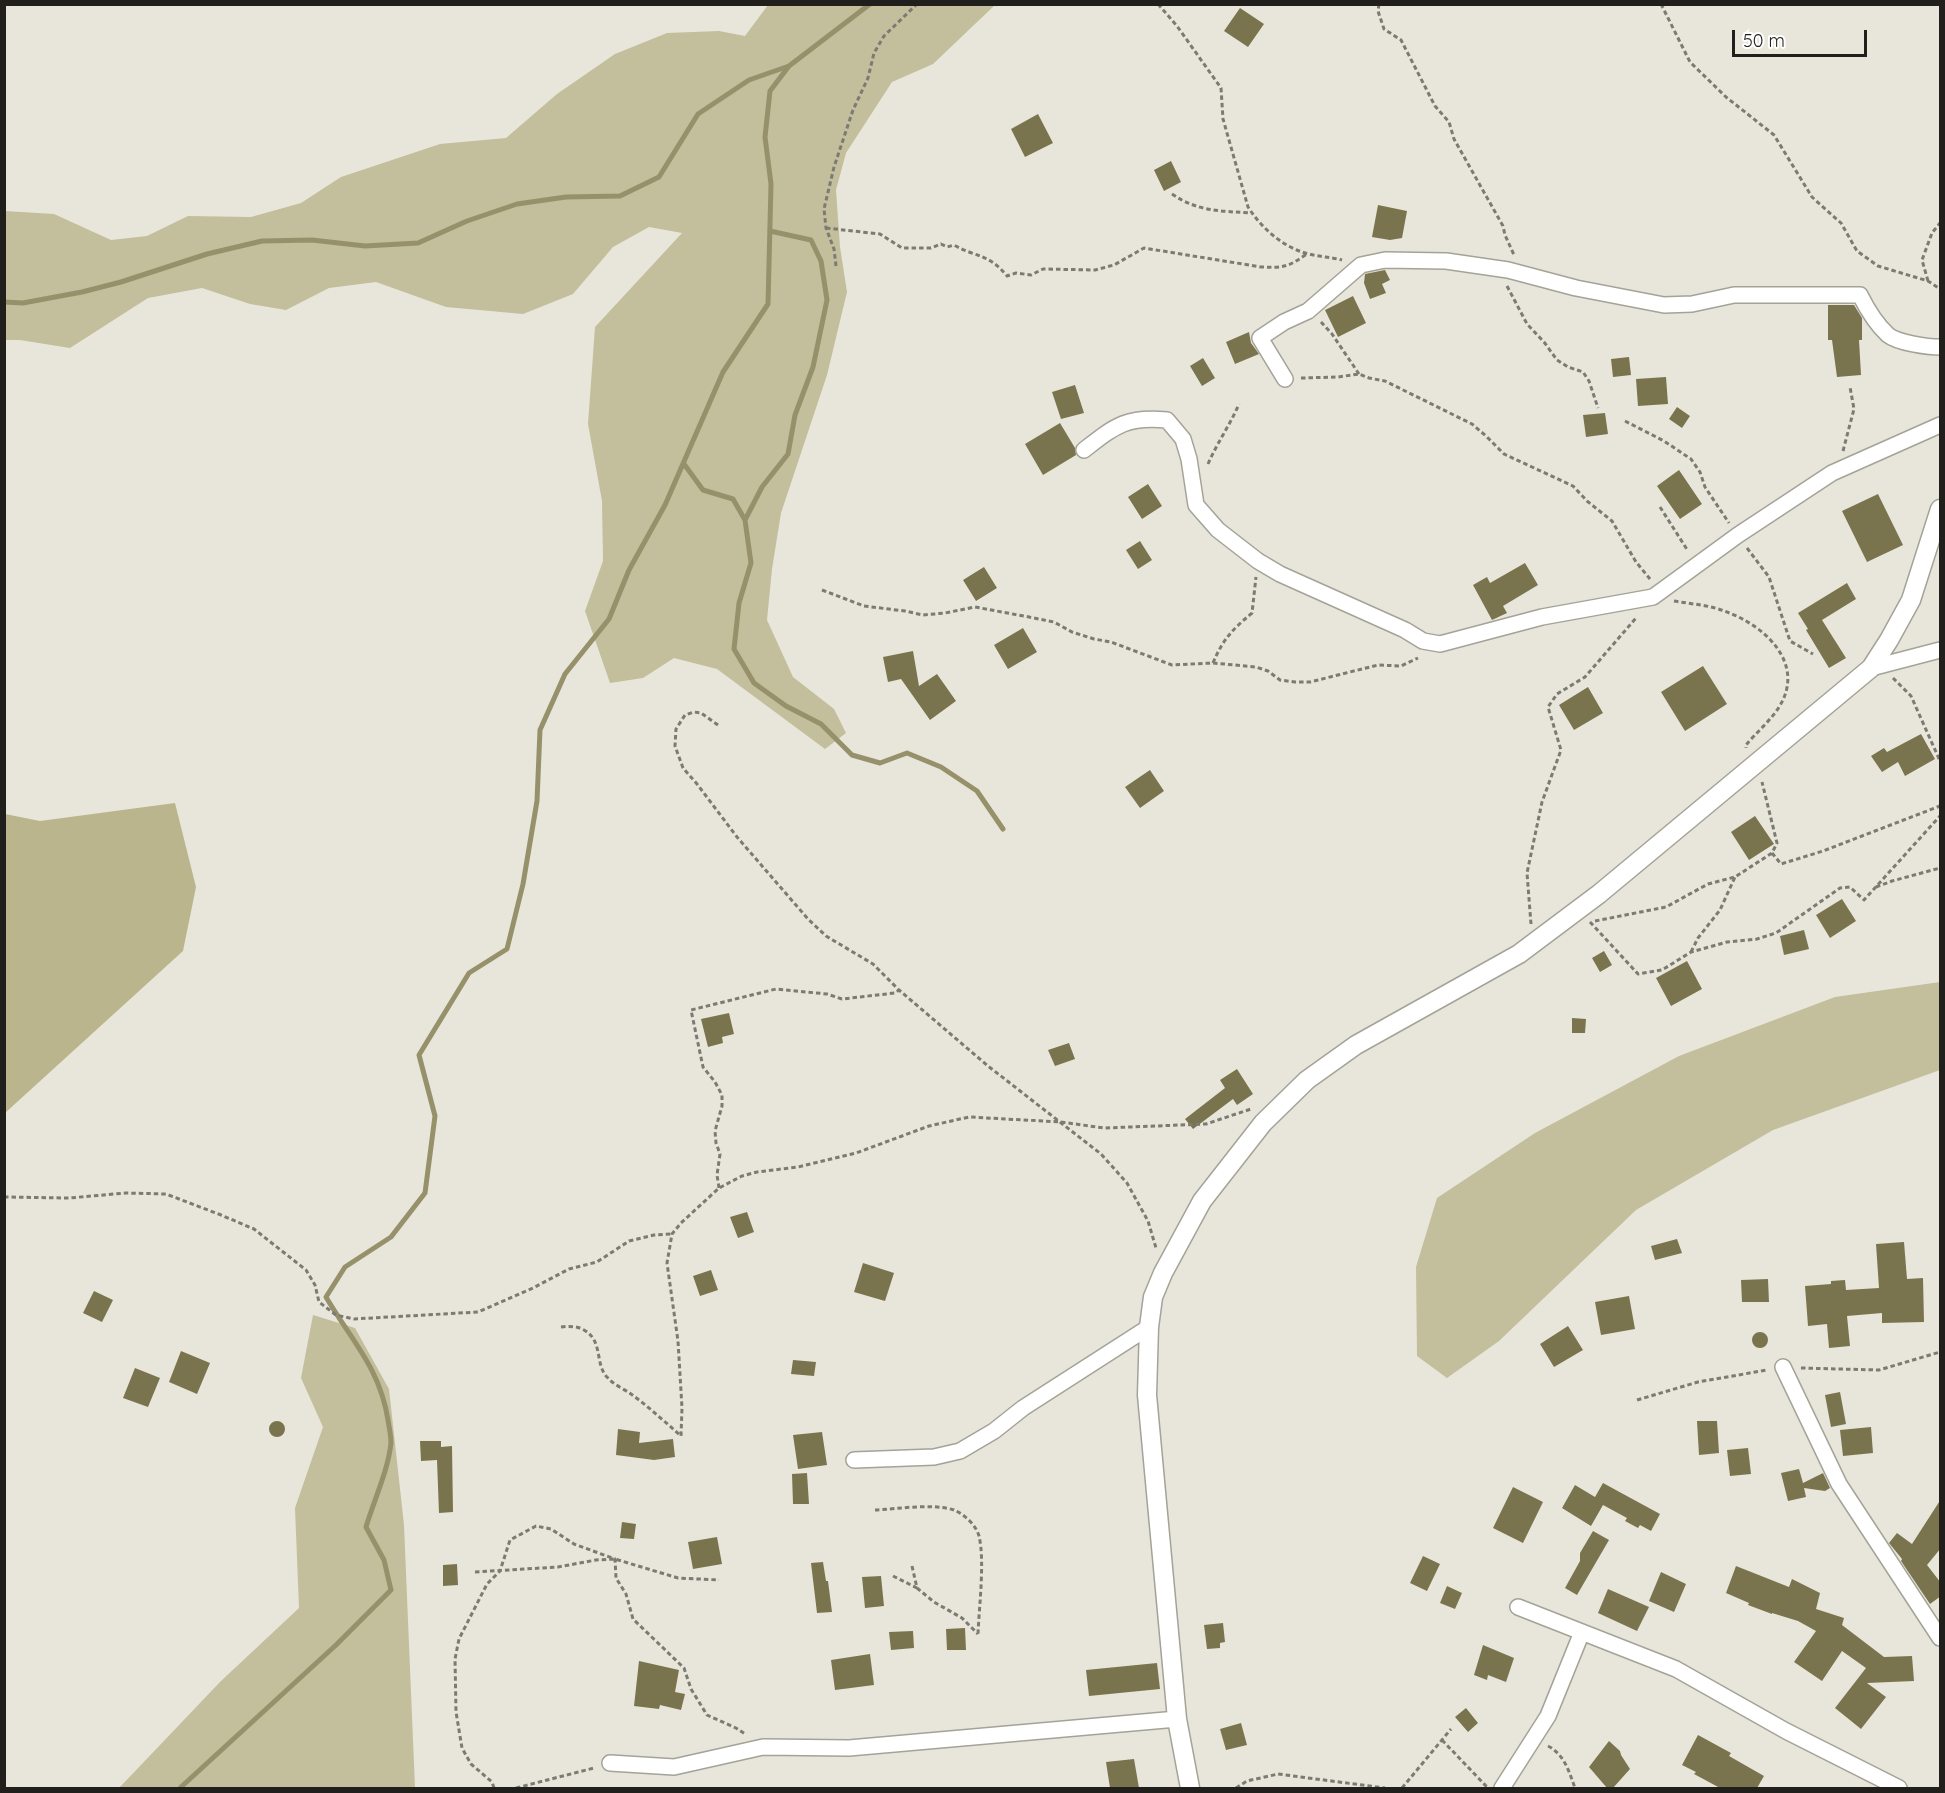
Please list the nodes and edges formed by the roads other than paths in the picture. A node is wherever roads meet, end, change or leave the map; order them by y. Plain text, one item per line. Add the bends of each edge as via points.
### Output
1 (1941, 347) edge
2 (1285, 379) road end
3 (1941, 425) edge
4 (1084, 450) dead end
5 (1941, 509) edge
6 (1941, 650) edge
7 (1871, 668) junction
8 (1149, 1327) junction
9 (1783, 1367) dead end
10 (854, 1460) dead end
11 (1518, 1606) dead end
12 (1582, 1632) junction
13 (1941, 1638) edge
14 (1177, 1719) junction
15 (610, 1763) road end
16 (1190, 1788) edge
17 (1502, 1788) edge
18 (1899, 1788) edge

1 - 2 street via 1890,336 1869,313 1860,295 1734,295 1664,305 1446,261 1385,260 1361,265 1308,311 1260,338
3 - 4 street via 1843,467 1657,595 1542,617 1440,644 1423,641 1280,574 1218,530 1196,505 1183,439 1167,420 1130,420
5 - 7 street via 1911,600
6 - 7 street
7 - 8 street via 1584,915 1356,1046 1307,1080 1263,1123 1202,1202 1163,1273 1153,1297
8 - 10 street via 960,1451 934,1457
8 - 14 street via 1147,1395
9 - 13 street via 1839,1484
11 - 12 street
12 - 17 street via 1548,1716
12 - 18 street via 1676,1669
14 - 15 street via 849,1748 763,1748 674,1767
14 - 16 street

